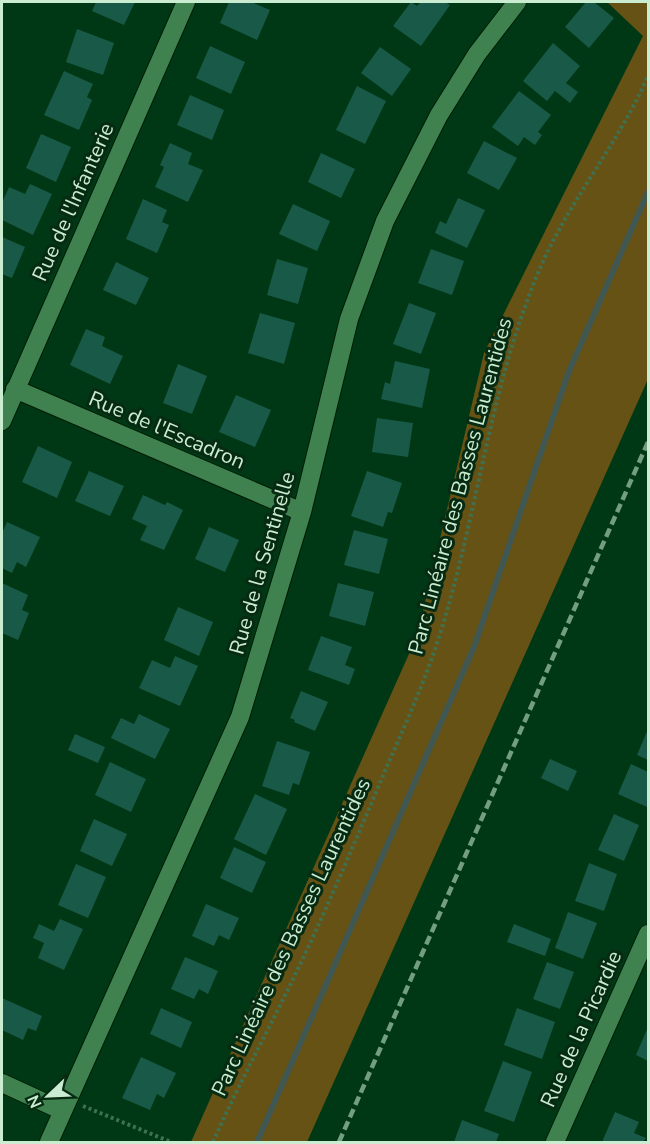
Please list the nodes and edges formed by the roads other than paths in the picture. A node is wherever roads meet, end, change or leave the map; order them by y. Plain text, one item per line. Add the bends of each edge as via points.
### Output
1 (186, 2) edge
2 (517, 2) edge
3 (15, 389) junction
4 (2, 422) edge
5 (302, 512) junction
6 (648, 934) edge
7 (640, 976) edge
8 (2, 1083) edge
9 (63, 1111) junction
10 (50, 1143) edge
11 (555, 1143) edge

1 - 3 street, Rue de l'Infanterie
2 - 5 street, Rue de la Sentinelle via 477,54 439,115 385,221 349,319
3 - 4 street, Rue de l'Infanterie
3 - 5 street, Rue de l'Escadron
5 - 9 street, Rue de la Sentinelle via 240,717
6 - 7 street, Rue de la Picardie
7 - 11 street, Rue de la Picardie
8 - 9 street
9 - 10 street, Rue de la Sentinelle

